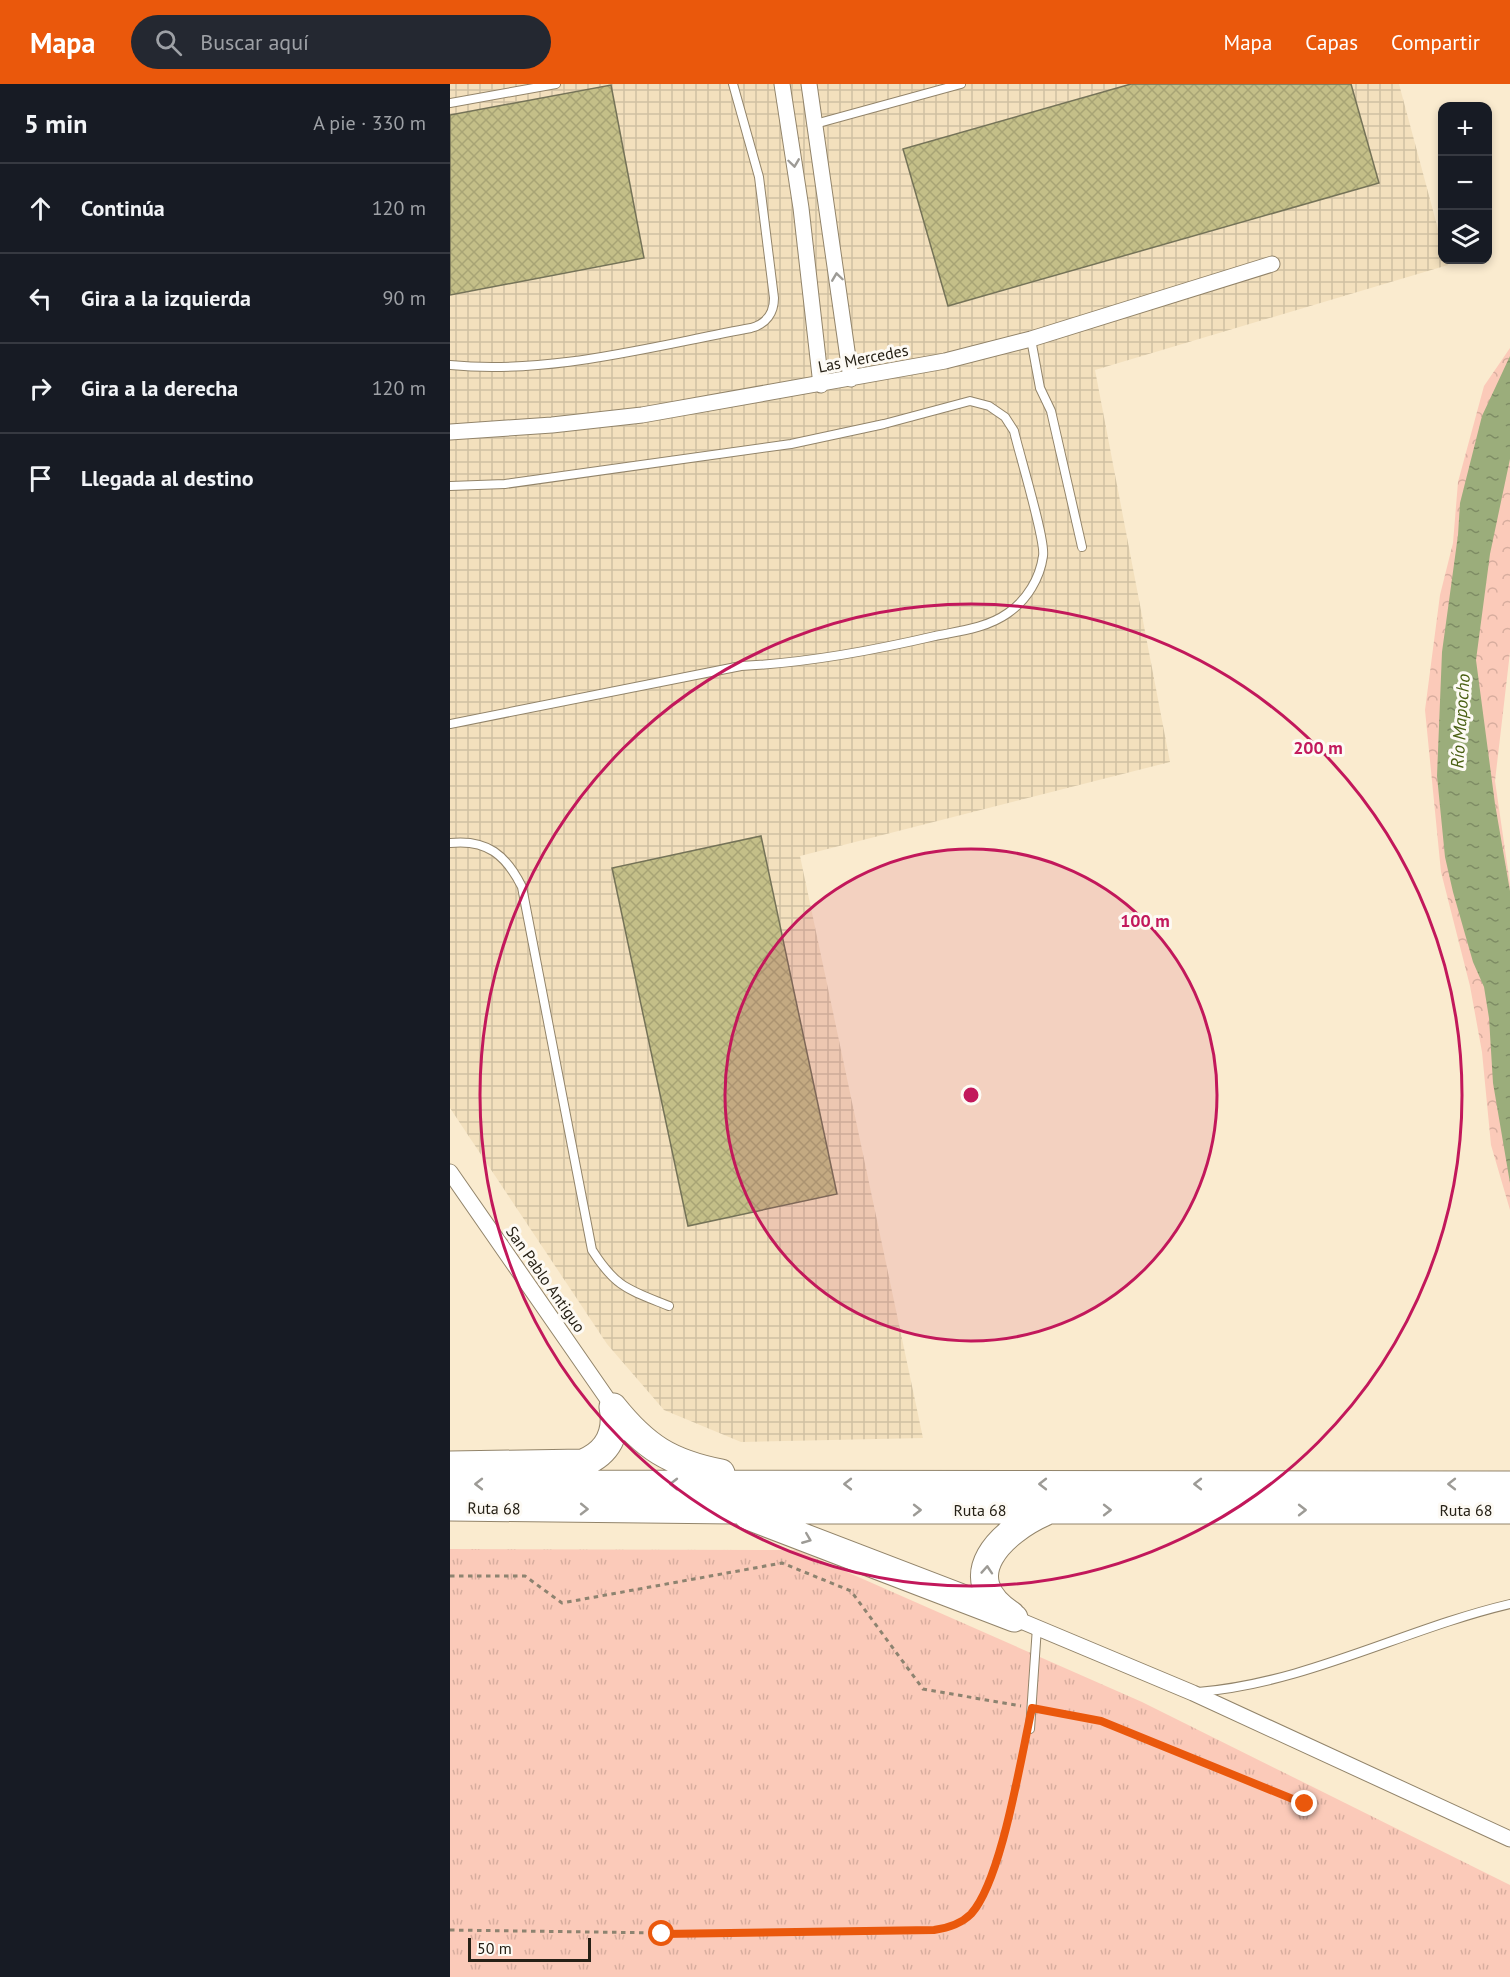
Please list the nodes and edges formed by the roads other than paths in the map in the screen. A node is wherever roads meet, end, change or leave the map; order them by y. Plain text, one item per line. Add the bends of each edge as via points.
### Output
1 (556, 84) edge
2 (733, 84) edge
3 (782, 84) edge
4 (809, 84) edge
5 (961, 84) edge
6 (450, 103) edge
7 (815, 124) junction
8 (789, 127) junction
9 (1272, 264) dead end
10 (1031, 339) junction
11 (450, 365) edge
12 (851, 379) junction
13 (821, 385) junction
14 (450, 432) edge
15 (450, 486) edge
16 (1082, 547) dead end
17 (450, 724) edge
18 (450, 843) edge
19 (450, 1173) edge
20 (669, 1306) dead end
21 (613, 1407) junction
22 (450, 1465) edge
23 (450, 1484) edge
24 (775, 1484) junction
25 (1510, 1485) edge
26 (450, 1507) edge
27 (733, 1510) junction
28 (1048, 1510) junction
29 (1510, 1510) edge
30 (1510, 1604) edge
31 (1026, 1622) junction
32 (1193, 1693) junction
33 (1030, 1729) dead end
34 (1510, 1839) edge

1 - 6 lane
2 - 11 lane via 759,177 774,298 772,311 764,322 751,328 551,364
3 - 8 street
4 - 7 street
5 - 7 lane
7 - 8 street
12 -> 7 street
8 -> 13 street
9 - 10 street, Las Mercedes
10 - 12 street, Las Mercedes
10 - 16 lane
12 - 13 street, Las Mercedes
13 - 14 street, Las Mercedes via 642,415
15 - 17 lane via 505,484 791,444 970,402 988,406 1005,417 1014,431 1044,553 1026,596 1009,613 988,624 902,644 810,660 741,666
18 - 20 lane via 468,841 493,849 512,867 522,887 592,1250 619,1284
19 - 21 street, San Pablo Antiguo
21 - 22 highway via 614,1431 608,1444 583,1463
21 - 24 highway via 642,1439 666,1457 696,1468
24 -> 23 highway, Ruta 68
25 -> 24 highway, Ruta 68
26 -> 27 highway, Ruta 68
27 -> 28 highway, Ruta 68
27 -> 31 highway
28 -> 29 highway, Ruta 68
31 -> 28 highway via 992,1596 986,1581 987,1560 1006,1535
30 - 32 lane via 1294,1675 1246,1687
31 - 32 street
31 - 33 lane
32 - 34 street

